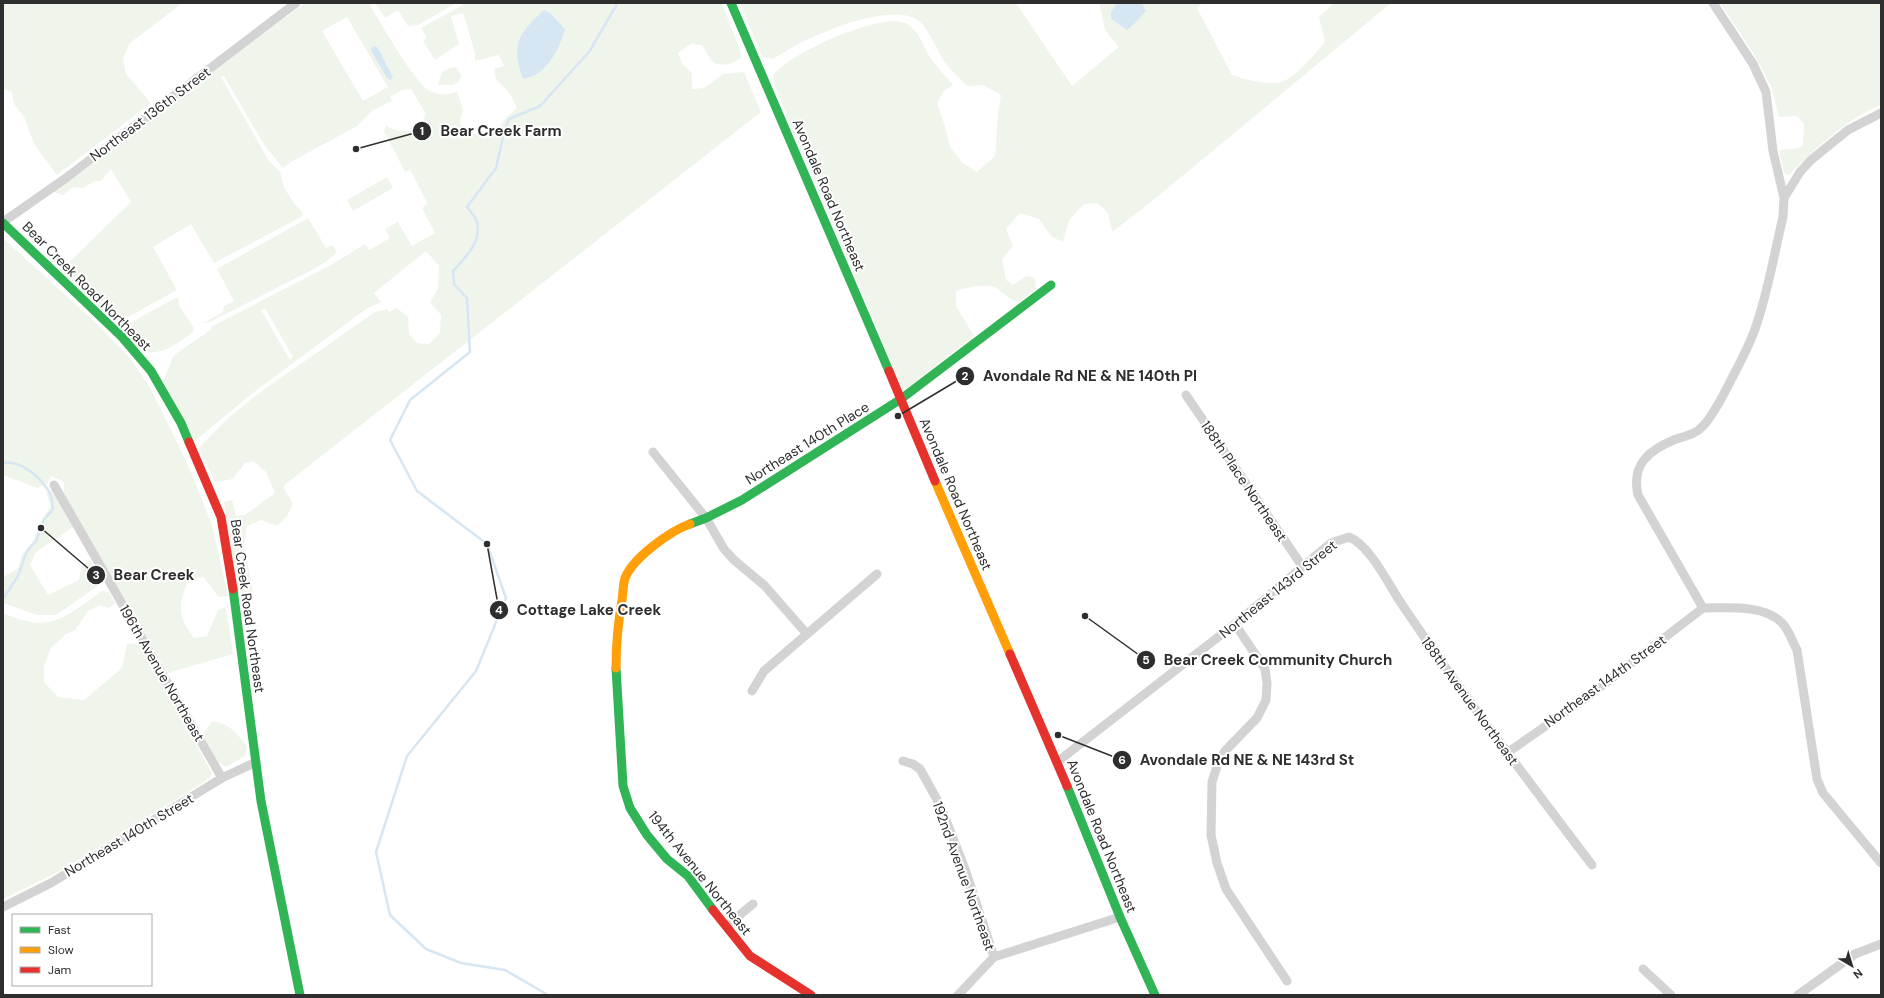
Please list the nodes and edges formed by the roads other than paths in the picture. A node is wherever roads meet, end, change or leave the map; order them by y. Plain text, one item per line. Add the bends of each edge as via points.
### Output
1 (296, 3) edge
2 (731, 3) edge
3 (1713, 3) edge
4 (1881, 113) edge
5 (1784, 198) junction
6 (3, 222) edge
7 (1051, 285) dead end
8 (1186, 395) dead end
9 (901, 400) junction
10 (653, 452) dead end
11 (54, 485) dead end
12 (706, 518) junction
13 (1349, 537) joint
14 (1302, 566) junction
15 (877, 574) dead end
16 (1703, 608) junction
17 (1235, 624) junction
18 (806, 633) junction
19 (616, 640) joint
20 (752, 691) dead end
21 (1507, 753) junction
22 (903, 761) dead end
23 (256, 762) junction
24 (1057, 762) junction
25 (222, 778) junction
26 (1881, 863) edge
27 (1592, 865) dead end
28 (753, 904) dead end
29 (3, 907) edge
30 (1120, 917) junction
31 (726, 926) junction
32 (1881, 944) edge
33 (994, 957) junction
34 (1643, 969) dead end
35 (1287, 981) dead end
36 (300, 995) edge
37 (811, 995) edge
38 (958, 995) edge
39 (1155, 995) edge
40 (1672, 995) edge
41 (1798, 995) edge

1 - 6 street, Northeast 136th Street via 66,178
2 - 9 street, Avondale Road Northeast
3 - 5 street via 1753,64 1766,92 1773,151
4 - 5 street via 1848,130 1811,160 1800,172
5 - 16 street via 1782,217 1755,328 1716,410 1703,427 1646,457 1638,468 1635,482 1638,495
6 - 23 street, Bear Creek Road Northeast via 127,342 152,371 181,423 221,517 228,551
7 - 9 street, Northeast 140th Place
8 - 14 street, 188th Place Northeast
9 - 12 street, Northeast 140th Place via 742,500
9 - 24 street, Avondale Road Northeast
10 - 12 street
11 - 25 street, 196th Avenue Northeast
12 - 18 street via 734,560 764,585
12 - 19 street, Northeast 140th Place via 657,542 639,559 625,578
13 - 14 street, Northeast 143rd Street via 1331,543
13 - 21 street, 188th Avenue Northeast via 1359,543 1372,559 1438,658
14 - 17 street, Northeast 143rd Street
15 - 18 street
16 - 21 street, Northeast 144th Street via 1590,695
16 - 26 street via 1754,610 1769,614 1781,622 1789,633 1796,650 1817,780 1823,793
17 - 24 street, Northeast 143rd Street
17 - 35 street via 1265,670 1266,700 1257,718 1225,751 1218,763 1212,782 1210,835 1216,863 1226,889
18 - 20 street via 764,671
19 - 31 street, 194th Avenue Northeast via 622,786 630,808 647,835 667,859 688,876 705,902
21 - 27 street, 188th Avenue Northeast
22 - 33 street, 192nd Avenue Northeast via 913,764 920,770 940,805 965,869
23 - 25 street, Northeast 140th Street
23 - 36 street, Bear Creek Road Northeast via 261,801
24 - 30 street, Avondale Road Northeast
25 - 29 street, Northeast 140th Street via 50,883
28 - 31 street
30 - 33 street
30 - 39 street, Avondale Road Northeast
31 - 37 street, 194th Avenue Northeast via 750,956
32 - 41 street via 1855,954
33 - 38 street
34 - 40 street

